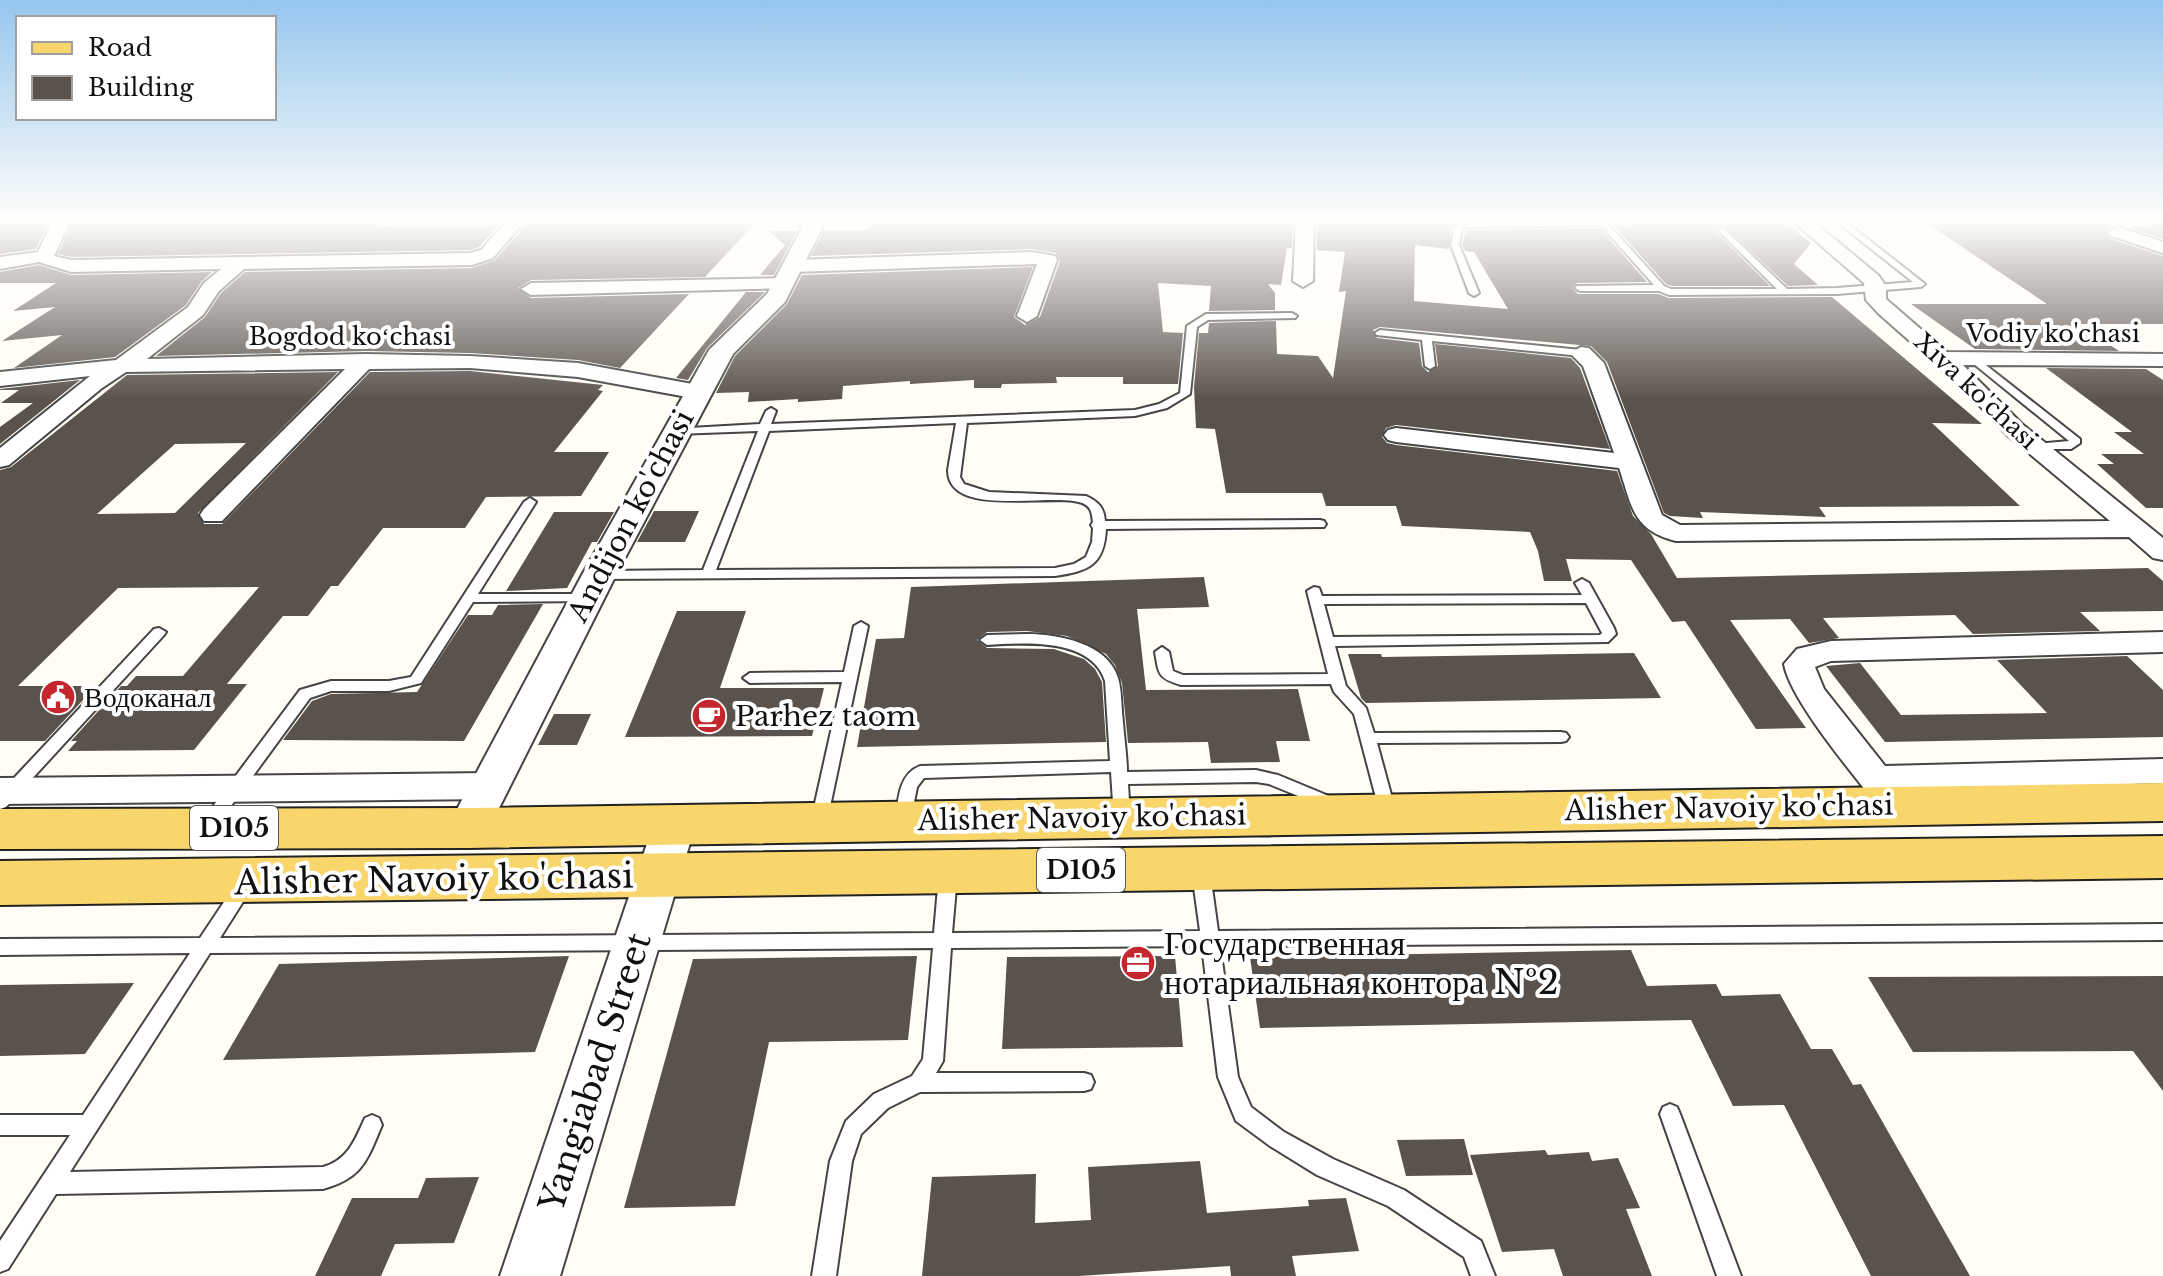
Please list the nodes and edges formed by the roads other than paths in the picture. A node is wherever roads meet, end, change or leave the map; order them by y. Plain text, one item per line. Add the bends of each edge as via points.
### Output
1 (217, 282) edge
2 (668, 282) edge
3 (785, 282) edge
4 (1040, 282) edge
5 (1469, 282) edge
6 (1655, 282) edge
7 (1775, 282) edge
8 (1871, 282) edge
9 (1918, 282) edge
10 (1876, 286) junction
11 (1580, 288) dead end
12 (1661, 288) junction
13 (531, 289) dead end
14 (1785, 292) junction
15 (1474, 293) dead end
16 (1027, 316) dead end
17 (1292, 316) dead end
18 (1380, 333) dead end
19 (1427, 338) junction
20 (1581, 353) joint
21 (1942, 358) junction
22 (1973, 358) junction
23 (366, 360) junction
24 (2163, 360) edge
25 (118, 366) junction
26 (1430, 366) dead end
27 (0, 379) edge
28 (698, 392) junction
29 (771, 411) dead end
30 (962, 421) junction
31 (765, 428) junction
32 (675, 431) junction
33 (1396, 435) dead end
34 (2036, 447) junction
35 (0, 460) edge
36 (1629, 462) junction
37 (530, 502) dead end
38 (213, 515) dead end
39 (1320, 524) dead end
40 (1097, 525) junction
41 (2134, 529) junction
42 (2163, 552) edge
43 (708, 574) junction
44 (1582, 583) dead end
45 (593, 586) junction
46 (470, 598) junction
47 (1591, 599) junction
48 (861, 626) dead end
49 (159, 632) dead end
50 (987, 640) dead end
51 (1327, 642) junction
52 (2163, 642) edge
53 (1162, 652) dead end
54 (849, 677) junction
55 (750, 678) dead end
56 (1337, 679) junction
57 (1561, 737) dead end
58 (1368, 738) junction
59 (2163, 771) edge
60 (1120, 787) junction
61 (1886, 792) junction
62 (2163, 802) edge
63 (3, 803) edge
64 (479, 807) junction
65 (220, 808) junction
66 (1372, 814) junction
67 (819, 822) junction
68 (675, 823) junction
69 (2163, 857) edge
70 (1201, 868) junction
71 (948, 872) junction
72 (657, 875) junction
73 (247, 881) junction
74 (0, 883) edge
75 (2163, 932) edge
76 (1209, 937) junction
77 (636, 941) junction
78 (942, 941) junction
79 (0, 947) edge
80 (205, 948) junction
81 (1084, 1082) dead end
82 (919, 1083) junction
83 (1670, 1114) dead end
84 (0, 1125) edge
85 (88, 1125) junction
86 (372, 1125) dead end
87 (51, 1183) junction
88 (0, 1261) edge
89 (530, 1276) edge
90 (824, 1276) edge
91 (1483, 1276) edge
92 (1729, 1276) edge

1 - 25 street via 196,311
2 - 13 street
3 - 28 street, Andijon ko'chasi via 777,297 722,350
4 - 16 street
5 - 15 lane
6 - 12 lane
7 - 14 lane
8 - 10 street, Xiva ko'chasi
9 - 10 lane via 1921,284
10 - 14 lane
10 - 21 street, Xiva ko'chasi via 1876,300
11 - 12 lane
12 - 14 lane via 1676,293
17 - 30 lane via 1195,321 1185,394 1163,406 1107,416
18 - 19 lane
19 - 20 lane
19 - 26 lane
20 - 36 street via 1593,363
21 - 22 street, Vodiy ko'chasi
21 - 34 street, Xiva ko'chasi
22 - 24 street, Vodiy ko'chasi
22 - 34 lane via 2076,441 2071,446
23 - 25 street, Bogdod koʻchasi
23 - 28 street, Bogdod koʻchasi via 578,370
23 - 38 street
25 - 27 street, Bogdod koʻchasi
25 - 35 street
28 - 32 street, Andijon ko'chasi
29 - 31 lane
30 - 31 lane
30 - 40 lane via 954,479 959,488 985,497 1082,499 1094,506
31 - 32 lane
31 - 43 lane
32 - 45 street, Andijon ko'chasi
33 - 36 street
34 - 41 street, Xiva ko'chasi
36 - 41 street via 1649,516 1676,533
37 - 46 lane
39 - 40 lane
40 - 43 lane via 1098,547 1092,560 1055,572
41 - 42 street, Xiva ko'chasi
43 - 45 lane
44 - 47 lane
45 - 46 lane
45 - 64 street, Andijon ko'chasi
46 - 65 lane via 416,680 394,686 325,687 305,694
47 - 51 lane via 1609,634 1603,639
47 - 51 lane via 1315,596
48 - 54 lane
49 - 63 lane
50 - 60 lane via 1059,639 1106,666 1112,681
51 - 56 lane
52 - 61 street via 1831,651 1808,656 1799,664 1812,695
53 - 56 lane via 1166,674 1181,680
54 - 55 lane
54 - 67 lane
56 - 58 lane via 1361,712
57 - 58 lane
58 - 66 lane
59 - 61 street
60 - 66 main road, Alisher Navoiy ko'chasi / D105
60 - 67 main road, Alisher Navoiy ko'chasi / D105 via 904,821
61 - 62 main road, Alisher Navoiy ko'chasi / D105
61 - 66 main road, Alisher Navoiy ko'chasi / D105
63 - 65 main road, Alisher Navoiy ko'chasi / D105
64 - 65 main road, Alisher Navoiy ko'chasi / D105
64 - 68 main road, Alisher Navoiy ko'chasi / D105
67 - 68 main road, Alisher Navoiy ko'chasi / D105
68 - 72 street, Yangiabad Street
69 - 70 main road, Alisher Navoiy ko'chasi / D105
70 - 71 main road, Alisher Navoiy ko'chasi / D105
70 - 76 lane
71 - 72 main road, Alisher Navoiy ko'chasi / D105
71 - 78 lane
72 - 73 main road, Alisher Navoiy ko'chasi / D105
72 - 77 street, Yangiabad Street
73 - 74 main road, Alisher Navoiy ko'chasi / D105
73 - 80 lane
75 - 76 lane
76 - 78 lane
76 - 91 lane via 1228,1077 1243,1114 1325,1167 1396,1198 1473,1249
77 - 78 lane
77 - 80 lane
77 - 89 street, Yangiabad Street
78 - 82 lane via 933,1061
79 - 80 lane
80 - 85 lane
81 - 82 lane
82 - 90 lane via 881,1101 853,1128 841,1161
83 - 92 lane
84 - 85 lane
85 - 87 lane
86 - 87 lane via 355,1162 342,1174 323,1178
87 - 88 lane

